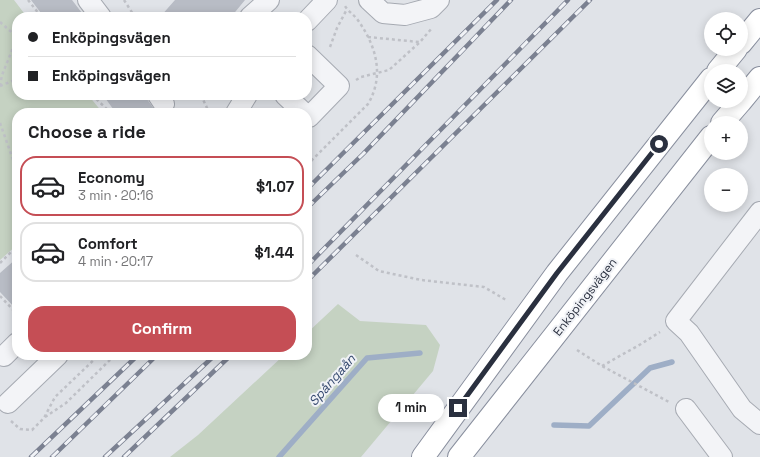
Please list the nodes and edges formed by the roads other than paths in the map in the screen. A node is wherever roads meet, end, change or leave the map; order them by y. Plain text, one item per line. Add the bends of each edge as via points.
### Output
1 (88, 0) edge
2 (269, 0) edge
3 (369, 0) edge
4 (439, 0) edge
5 (97, 12) edge
6 (256, 12) edge
7 (760, 20) edge
8 (748, 35) edge
9 (730, 56) edge
10 (312, 60) edge
11 (724, 64) edge
12 (760, 78) edge
13 (704, 88) edge
14 (748, 93) edge
15 (290, 100) edge
16 (299, 108) edge
17 (735, 108) edge
18 (312, 114) edge
19 (728, 116) edge
20 (704, 146) edge
21 (760, 212) edge
22 (54, 360) edge
23 (686, 410) dead end
24 (9, 411) road end
25 (760, 424) edge
26 (423, 457) edge
27 (459, 457) edge
28 (722, 457) edge

1 - 5 street
2 - 6 street
3 - 4 street via 383,13 405,15 431,8
7 - 8 highway
9 - 11 highway
10 - 18 street via 340,86
12 - 14 highway
13 - 26 highway via 557,273
15 - 16 street
17 - 19 highway
20 - 27 highway, Enköpingsvägen
21 - 25 street via 676,321 689,332 742,409
22 - 24 street
23 - 28 street

